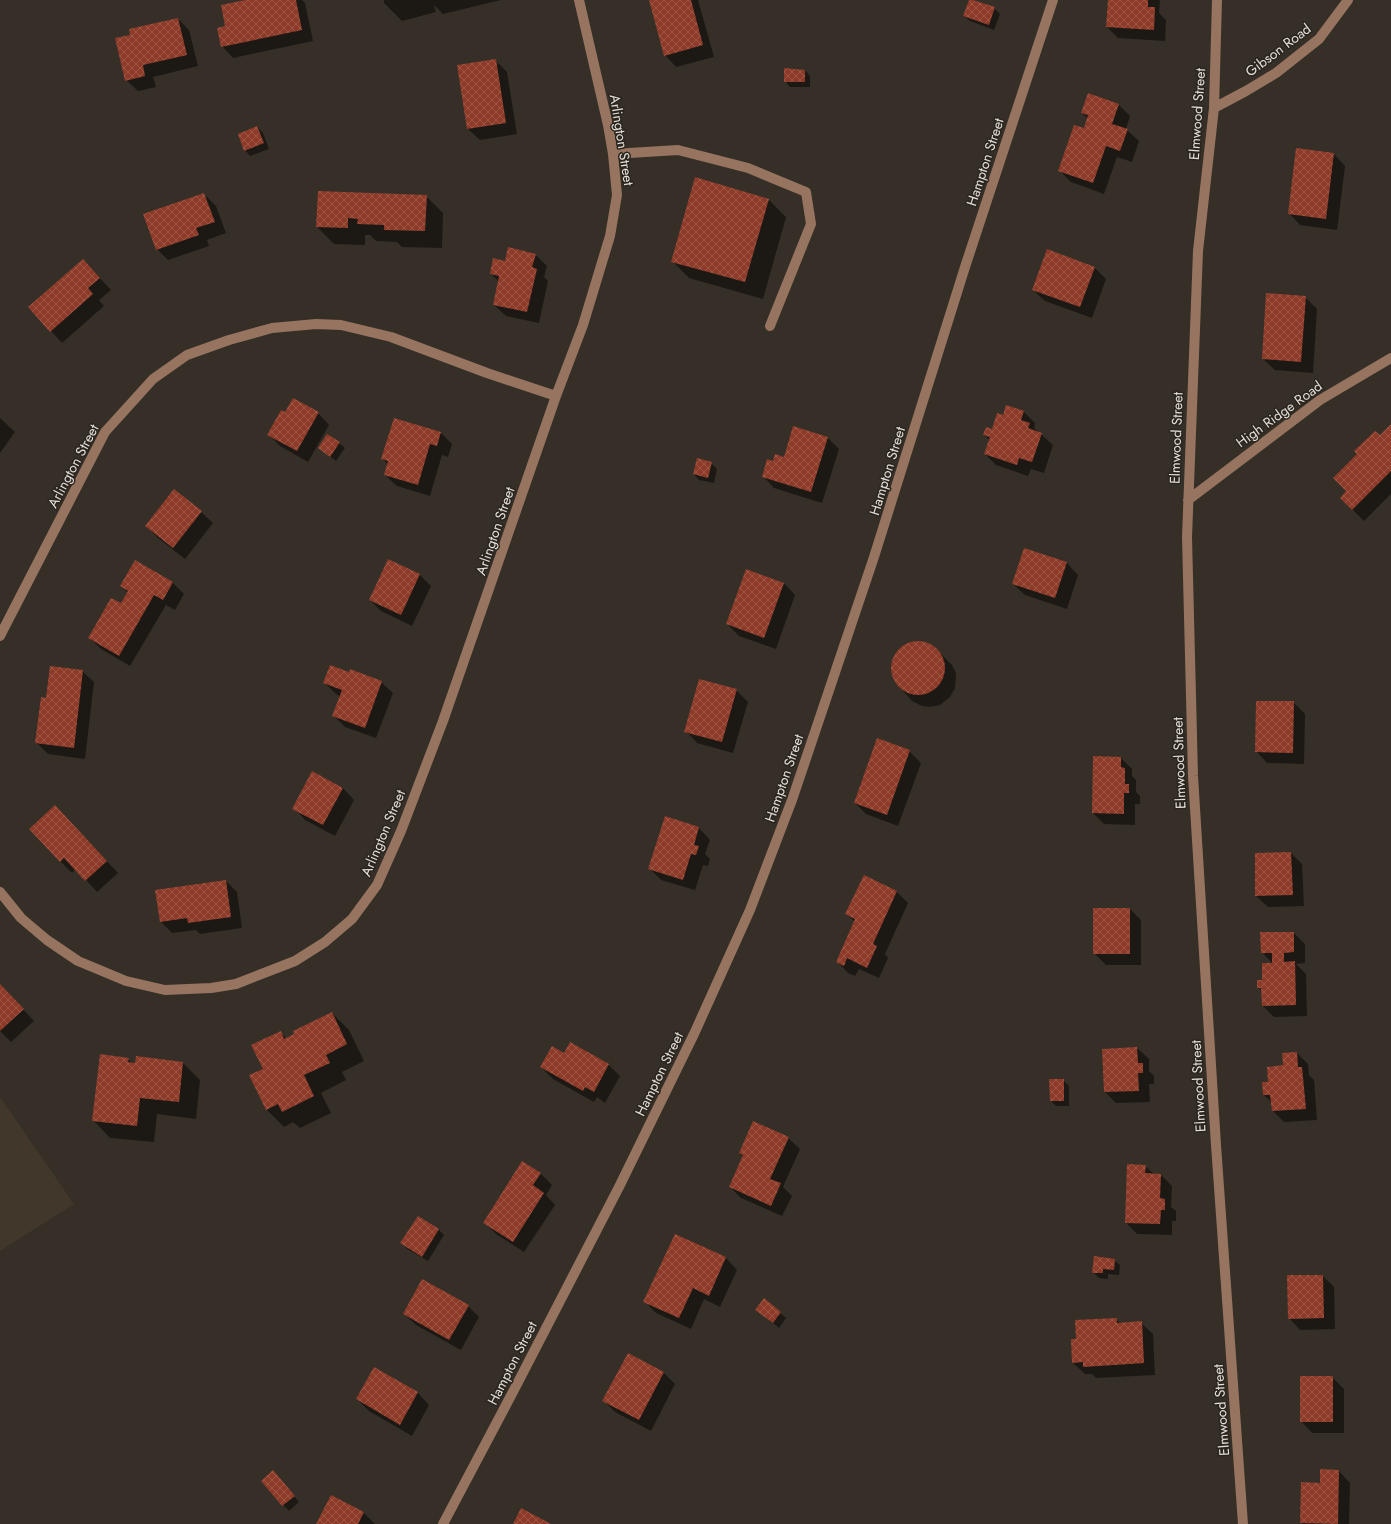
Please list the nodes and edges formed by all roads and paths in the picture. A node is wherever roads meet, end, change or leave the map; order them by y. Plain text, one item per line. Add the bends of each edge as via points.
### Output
1 (579, 0) edge
2 (1053, 0) edge
3 (1217, 0) edge
4 (1348, 0) edge
5 (1214, 108) junction
6 (613, 154) junction
7 (770, 326) dead end
8 (1391, 358) edge
9 (556, 396) junction
10 (1188, 500) junction
11 (0, 636) edge
12 (0, 892) edge
13 (443, 1524) edge
14 (1243, 1524) edge

1 - 6 street, Arlington Street
2 - 13 street, Hampton Street via 965,267 874,557 792,800 750,910 694,1034 619,1187
3 - 5 street, Elmwood Street
4 - 5 street, Gibson Road via 1319,39 1276,73
5 - 10 street, Elmwood Street via 1198,251
6 - 7 street via 678,150 748,168 806,192 812,224
6 - 9 street, Arlington Street via 617,196 610,236 583,325
8 - 10 street, High Ridge Road via 1320,400
9 - 11 street, Arlington Street via 391,337 342,325 316,324 272,328 187,355 153,379 105,432
9 - 12 street, Arlington Street via 446,714 401,830 377,884 352,919 325,942 295,961 236,984 165,990 126,981 78,961 21,918
10 - 14 street, Elmwood Street via 1192,776

